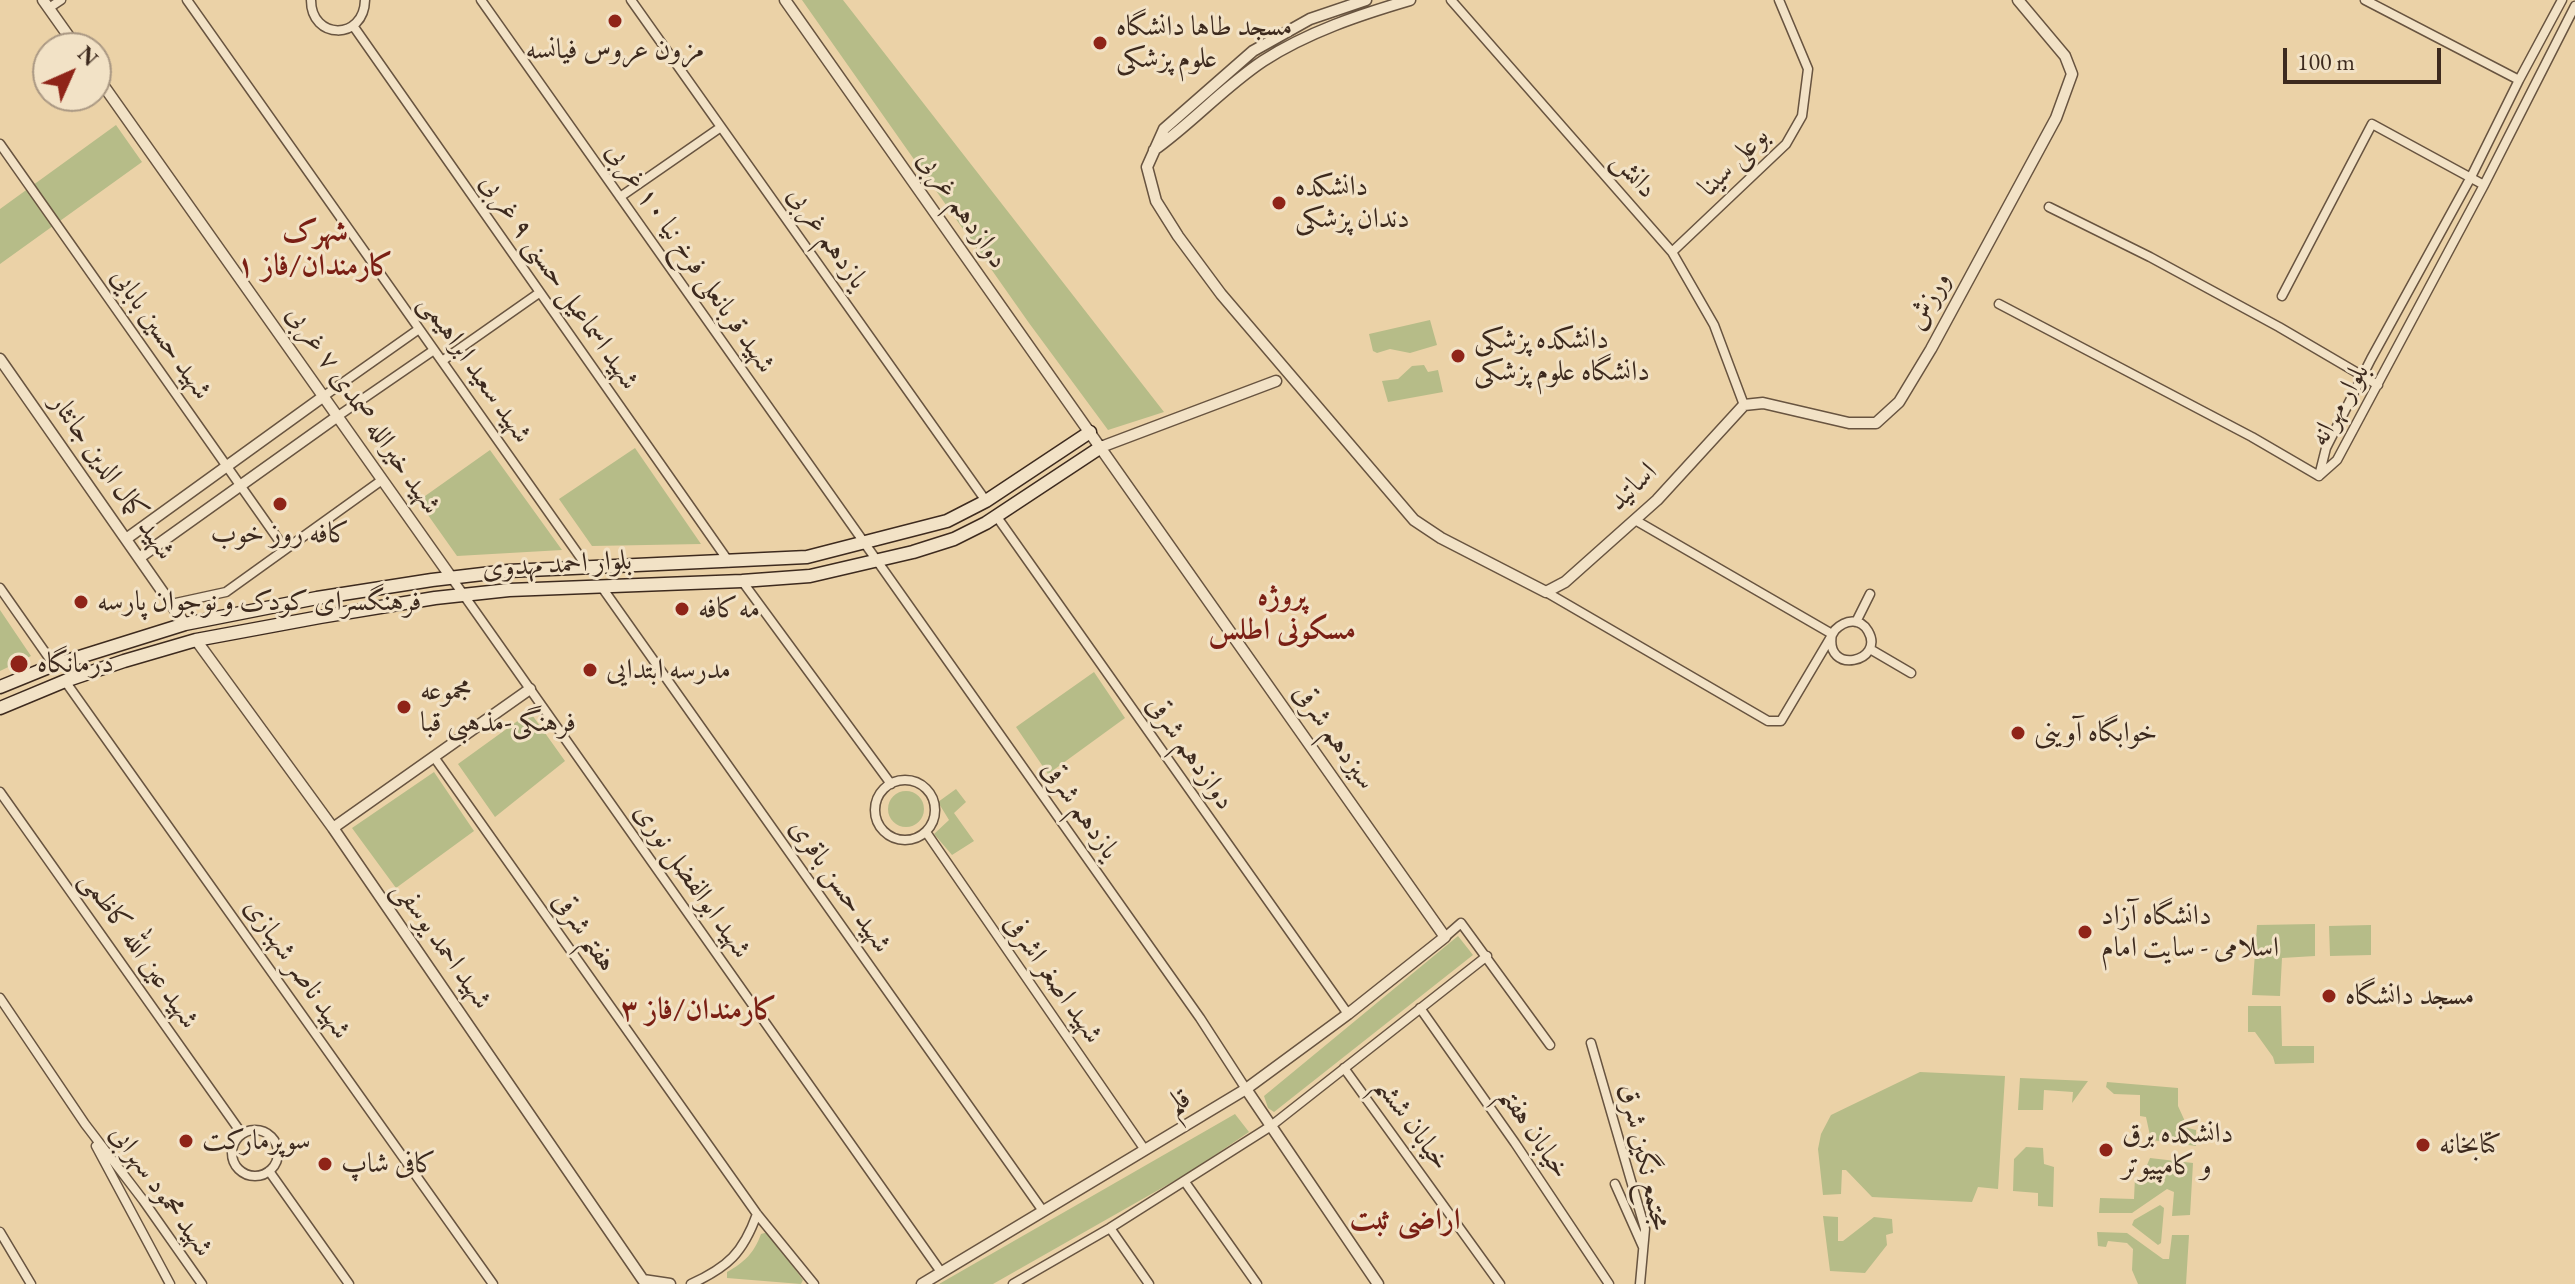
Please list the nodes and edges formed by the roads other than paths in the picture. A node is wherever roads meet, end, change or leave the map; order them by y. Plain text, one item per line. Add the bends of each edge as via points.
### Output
1 (61, 0) edge
2 (187, 0) edge
3 (311, 0) edge
4 (365, 0) edge
5 (481, 0) edge
6 (631, 0) edge
7 (785, 0) edge
8 (1365, 0) edge
9 (1410, 0) edge
10 (1451, 0) edge
11 (1779, 0) edge
12 (2018, 0) edge
13 (2365, 0) edge
14 (2562, 0) edge
15 (46, 4) edge
16 (2575, 6) edge
17 (1371, 12) junction
18 (354, 27) junction
19 (66, 32) edge
20 (2519, 80) junction
21 (112, 98) edge
22 (721, 127) junction
23 (0, 144) edge
24 (1152, 151) junction
25 (2471, 177) junction
26 (2484, 185) junction
27 (620, 197) junction
28 (2049, 207) dead end
29 (1672, 252) junction
30 (539, 293) junction
31 (2282, 296) dead end
32 (1999, 304) dead end
33 (419, 329) junction
34 (434, 350) junction
35 (0, 359) edge
36 (442, 361) junction
37 (2363, 375) junction
38 (1276, 381) dead end
39 (2378, 385) junction
40 (324, 396) junction
41 (1744, 405) junction
42 (338, 416) junction
43 (1090, 432) junction
44 (1101, 447) junction
45 (227, 466) junction
46 (2319, 476) junction
47 (382, 480) junction
48 (241, 486) junction
49 (986, 501) junction
50 (997, 517) junction
51 (1635, 520) junction
52 (126, 539) junction
53 (864, 542) junction
54 (285, 549) junction
55 (139, 558) junction
56 (876, 559) junction
57 (729, 562) junction
58 (588, 568) junction
59 (451, 577) junction
60 (742, 581) junction
61 (601, 586) junction
62 (0, 588) edge
63 (1546, 592) junction
64 (462, 594) junction
65 (1870, 594) dead end
66 (171, 604) junction
67 (1856, 622) junction
68 (185, 624) junction
69 (1832, 634) junction
70 (196, 640) junction
71 (1870, 649) junction
72 (54, 665) junction
73 (1911, 673) dead end
74 (65, 681) junction
75 (0, 687) edge
76 (530, 689) junction
77 (0, 708) edge
78 (434, 757) junction
79 (891, 784) junction
80 (0, 792) edge
81 (333, 828) junction
82 (926, 832) junction
83 (1445, 937) junction
84 (1487, 956) junction
85 (0, 998) edge
86 (1420, 1008) junction
87 (1348, 1014) junction
88 (1591, 1043) dead end
89 (1550, 1045) dead end
90 (1344, 1068) junction
91 (1246, 1089) junction
92 (85, 1124) junction
93 (1271, 1126) junction
94 (242, 1134) junction
95 (1145, 1150) junction
96 (269, 1171) junction
97 (1185, 1182) junction
98 (1615, 1184) dead end
99 (143, 1200) junction
100 (129, 1209) junction
101 (1043, 1211) junction
102 (757, 1214) junction
103 (1110, 1228) junction
104 (0, 1232) edge
105 (1643, 1248) junction
106 (941, 1272) junction
107 (1030, 1280) edge
108 (642, 1282) edge
109 (31, 1284) edge
110 (170, 1284) edge
111 (202, 1284) edge
112 (349, 1284) edge
113 (493, 1284) edge
114 (670, 1284) edge
115 (691, 1284) edge
116 (814, 1284) edge
117 (922, 1284) edge
118 (1013, 1284) edge
119 (1149, 1284) edge
120 (1257, 1284) edge
121 (1378, 1284) edge
122 (1500, 1284) edge
123 (1609, 1284) edge
124 (1640, 1284) edge

1 - 15 street
2 - 33 street, شهید سعید ابراهیمی
3 - 18 street via 311,12 321,26 337,31
4 - 18 street via 365,13
5 - 27 street, شهید قربانعلی فرخ نیا ۱۰ غربی
6 - 22 street, یازدهم غربی
7 - 43 street, دوازدهم غربی
8 - 17 street
8 - 24 street via 1310,19 1253,51 1169,123
9 - 17 street
10 - 29 street, دانش
11 - 29 street, بوعلی سینا via 1808,69 1802,116 1786,144
12 - 41 street, ورزش via 2065,56 2072,74 2056,118 1899,402 1876,423 1849,423 1763,403
13 - 20 street
14 - 20 street, بلوار مهرانه
15 - 19 street
16 - 26 street, بلوار مهرانه
17 - 24 street via 1300,40 1262,62
18 - 30 street, شهید اسماعیل حسنی ۹ غربی
20 - 25 street, بلوار مهرانه
21 - 40 street, شهید خیرالله صمدی ۷ غربی
22 - 27 street
22 - 49 street, یازدهم غربی
23 - 45 street, شهید حسین بابایی
24 - 63 street via 1147,167 1156,201 1178,236 1414,520
25 - 26 street
25 - 31 street via 2372,124
25 - 37 street, بلوار مهرانه
26 - 39 street, بلوار مهرانه
27 - 53 street, شهید قربانعلی فرخ نیا ۱۰ غربی
28 - 37 street
29 - 41 street, دانش via 1714,325
30 - 36 street
30 - 57 street, شهید اسماعیل حسنی ۹ غربی
32 - 46 street
33 - 34 street, شهید سعید ابراهیمی
33 - 40 street
34 - 36 street, شهید سعید ابراهیمی
34 - 42 street
35 - 52 street, شهید کمال الدین جانثار
36 - 58 street, شهید سعید ابراهیمی
37 - 39 street
37 - 46 street, بلوار مهرانه via 2326,448
38 - 44 street
39 - 46 street, بلوار مهرانه via 2337,460
40 - 42 street, شهید خیرالله صمدی ۷ غربی
40 - 45 street
41 - 51 street, اساتید
42 - 47 street, شهید خیرالله صمدی ۷ غربی
42 - 48 street
43 - 44 street, دوازدهم غربی
43 - 49 main road, بلوار احمد مهدوی
44 - 50 main road, بلوار احمد مهدوی
44 - 83 street, سیزدهم شرقی
45 - 48 street, شهید حسین بابایی
45 - 52 street
47 - 54 street
47 - 59 street, شهید خیرالله صمدی ۷ غربی
48 - 54 street, شهید حسین بابایی
48 - 55 street
49 - 53 main road, بلوار احمد مهدوی via 947,521
50 - 56 main road, بلوار احمد مهدوی via 954,539
50 - 87 street, دوازدهم شرقی
51 - 63 street, اساتید via 1565,582
51 - 69 street
52 - 55 street, شهید کمال الدین جانثار
53 - 56 street, شهید قربانعلی فرخ نیا ۱۰ غربی
53 - 57 main road, بلوار احمد مهدوی via 807,557
54 - 66 street via 226,592
55 - 66 street, شهید کمال الدین جانثار
56 - 60 main road, بلوار احمد مهدوی via 810,576
56 - 91 street, یازدهم شرقی
57 - 58 main road, بلوار احمد مهدوی
58 - 59 main road, بلوار احمد مهدوی
59 - 64 street, شهید ابوالفضل نوری
59 - 68 main road, بلوار احمد مهدوی
60 - 61 main road, بلوار احمد مهدوی
60 - 79 street
61 - 64 main road, بلوار احمد مهدوی
61 - 101 street, شهید حسن باقری
62 - 72 street
63 - 69 street via 1768,721 1781,721
64 - 70 main road, بلوار احمد مهدوی
64 - 76 street, شهید ابوالفضل نوری
65 - 67 street
66 - 68 street, شهید کمال الدین جانثار
67 - 69 street via 1842,623
67 - 71 street via 1869,632
68 - 70 main road
68 - 72 main road, بلوار احمد مهدوی
69 - 71 street via 1834,652 1844,660 1856,660
70 - 74 main road, بلوار احمد مهدوی
70 - 81 street, شهید احمد یوسفی
71 - 73 street
72 - 75 main road, بلوار احمد مهدوی
74 - 77 main road, بلوار احمد مهدوی
74 - 113 street, شهید ناصر شهبازی
76 - 78 street
76 - 106 street, شهید ابوالفضل نوری
78 - 81 street
78 - 102 street, هفتم شرقی
79 - 82 street via 913,782 926,790 935,811
79 - 82 street via 876,802 879,825 889,836 904,840
80 - 94 street, شهید عین الله کاظمی
81 - 108 street, شهید احمد یوسفی
82 - 95 street, شهید اصغر اشرفی
83 - 84 street via 1461,923
83 - 87 street, قلم
84 - 86 street
84 - 89 street
85 - 92 street, شهید محمود سهرابی
86 - 90 street
86 - 123 street, خیابان هفتم
87 - 91 street, قلم
88 - 105 street, مجتمع نگین شرق via 1645,1229
90 - 93 street
90 - 122 street, خیابان ششم
91 - 93 street
91 - 95 street, قلم
92 - 99 street, شهید محمود سهرابی
92 - 100 street, شهید محمود سهرابی
93 - 97 street
93 - 121 street
94 - 96 street via 259,1130 274,1139 278,1156
94 - 96 street via 233,1149 237,1166 252,1175
95 - 101 street, قلم
96 - 112 street
97 - 103 street
97 - 120 street
98 - 105 street
99 - 100 street via 133,1200
99 - 111 street, شهید محمود سهرابی
100 - 110 street, شهید محمود سهرابی
101 - 106 street, قلم
102 - 115 street via 737,1254 717,1272
102 - 116 street, هفتم شرقی
103 - 107 street
103 - 119 street
104 - 109 street
105 - 124 street, مجتمع نگین شرق
106 - 117 street, قلم
107 - 118 street
108 - 114 street

